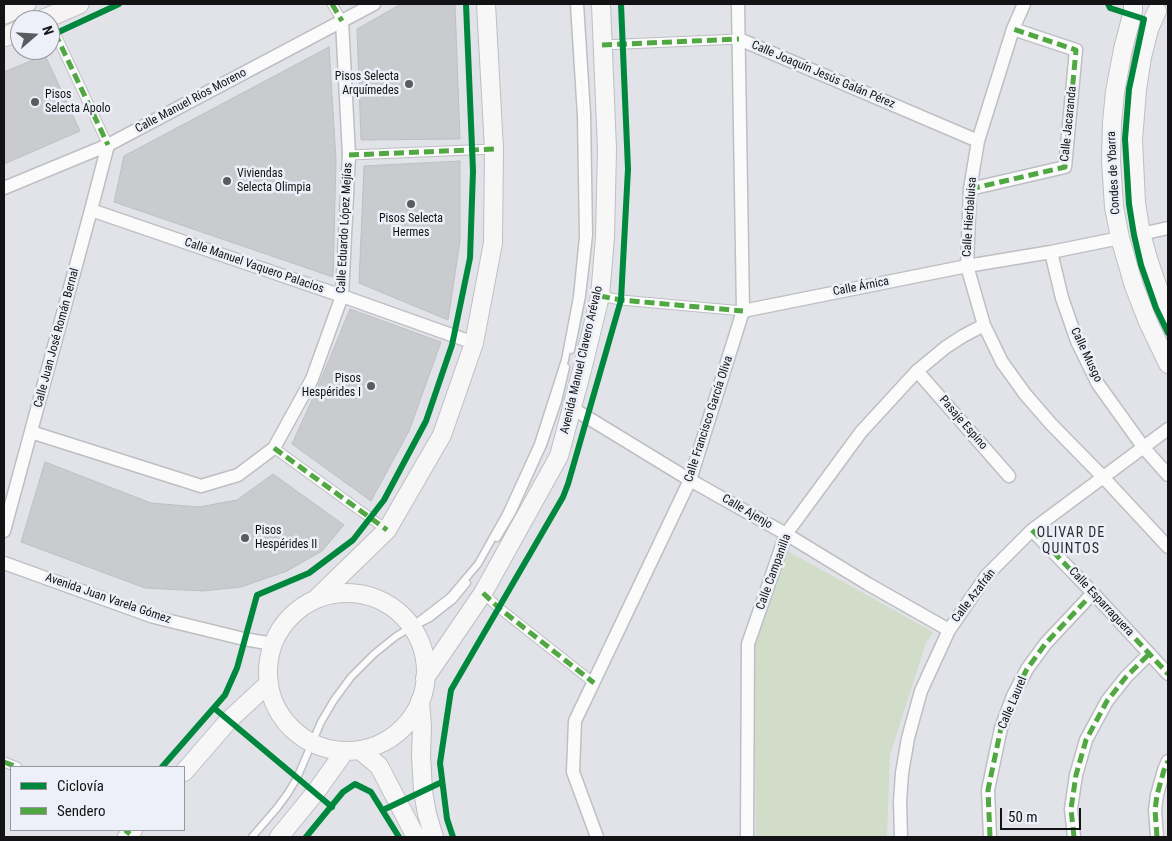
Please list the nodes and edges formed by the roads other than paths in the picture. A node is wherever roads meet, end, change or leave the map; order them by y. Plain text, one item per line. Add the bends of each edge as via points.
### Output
1 (26, 4) edge
2 (79, 4) edge
3 (332, 4) edge
4 (374, 4) edge
5 (486, 4) edge
6 (574, 4) edge
7 (580, 4) edge
8 (601, 4) edge
9 (738, 4) edge
10 (1024, 4) edge
11 (1133, 4) edge
12 (1139, 4) edge
13 (1162, 8) edge
14 (4, 14) edge
15 (60, 18) edge
16 (342, 22) junction
17 (1013, 30) junction
18 (740, 40) junction
19 (602, 45) junction
20 (60, 48) edge
21 (978, 141) junction
22 (108, 145) junction
23 (494, 149) junction
24 (350, 155) junction
25 (4, 188) edge
26 (970, 189) junction
27 (92, 210) junction
28 (1168, 228) edge
29 (1141, 234) junction
30 (1120, 238) junction
31 (1051, 252) junction
32 (967, 266) junction
33 (342, 296) junction
34 (600, 296) junction
35 (743, 311) junction
36 (1168, 314) edge
37 (984, 325) junction
38 (474, 343) junction
39 (1168, 364) edge
40 (917, 371) junction
41 (572, 408) junction
42 (1168, 429) edge
43 (31, 432) junction
44 (274, 448) junction
45 (1144, 448) junction
46 (1168, 475) edge
47 (1010, 476) dead end
48 (1103, 477) junction
49 (690, 480) junction
50 (387, 530) junction
51 (1032, 530) junction
52 (4, 531) edge
53 (786, 534) junction
54 (1168, 547) edge
55 (4, 563) edge
56 (483, 593) junction
57 (1093, 593) junction
58 (317, 598) junction
59 (412, 627) junction
60 (949, 630) junction
61 (273, 644) junction
62 (1149, 654) junction
63 (1168, 674) edge
64 (425, 678) junction
65 (269, 683) junction
66 (594, 684) junction
67 (420, 701) junction
68 (312, 743) junction
69 (352, 750) junction
70 (1168, 761) edge
71 (185, 771) edge
72 (252, 837) edge
73 (279, 837) edge
74 (416, 837) edge
75 (434, 837) edge
76 (597, 837) edge
77 (747, 837) edge
78 (901, 837) edge
79 (990, 837) edge
80 (1074, 837) edge
81 (1158, 837) edge

1 - 14 main road
2 - 15 main road
3 - 16 street, Calle Eduardo López Mejías
4 - 16 street, Calle Manuel Ríos Moreno
5 - 23 main road
6 - 59 lane via 581,116 583,236 577,297 564,360 538,444 506,514 478,564 450,597
7 - 59 lane via 587,114 589,235 582,296 558,401 543,445 512,513 480,568 454,600
8 - 19 main road, Avenida Manuel Clavero Arévalo
9 - 18 street, Calle Francisco García Oliva
10 - 17 street, Calle Hierbaluisa
11 - 30 main road, Condes de Ybarra via 1122,49 1112,122 1114,206
12 - 13 main road via 1149,10
13 - 29 main road, Condes de Ybarra via 1149,29 1137,90 1133,140
16 - 22 street, Calle Manuel Ríos Moreno
16 - 24 street, Calle Eduardo López Mejías
17 - 21 street, Calle Hierbaluisa
17 - 26 street, Calle Jacaranda via 1076,50 1065,167
18 - 19 street, Calle Joaquín Jesús Galán Pérez
18 - 21 street, Calle Joaquín Jesús Galán Pérez
18 - 35 street, Calle Francisco García Oliva
19 - 34 main road, Avenida Manuel Clavero Arévalo via 607,149
20 - 22 street
21 - 26 street, Calle Hierbaluisa
22 - 25 street, Calle Manuel Ríos Moreno
22 - 27 street, Calle Juan José Román Bernal
23 - 24 street
23 - 38 main road via 493,243
24 - 33 street, Calle Eduardo López Mejías
26 - 32 street, Calle Hierbaluisa
27 - 33 street, Calle Manuel Vaquero Palacios
27 - 43 street, Calle Juan José Román Bernal
28 - 29 street
29 - 36 main road, Condes de Ybarra
30 - 31 street, Calle Árnica
30 - 39 main road, Condes de Ybarra via 1134,286
31 - 32 street, Calle Árnica
31 - 45 street, Calle Musgo via 1077,341 1098,384
32 - 35 street, Calle Árnica
32 - 37 street, Calle Hierbaluisa
33 - 38 street, Calle Manuel Vaquero Palacios
33 - 44 street, Calle Eduardo López Mejías via 312,379
34 - 35 street, Calle Árnica
34 - 41 main road, Avenida Manuel Clavero Arévalo
35 - 49 street, Calle Francisco García Oliva
37 - 40 street, Calle Campanilla via 946,347
37 - 48 street, Calle Hierbaluisa via 1002,362 1025,394
38 - 50 main road via 442,435
40 - 47 street, Pasaje Espino
40 - 53 street, Calle Campanilla via 861,432
41 - 49 street, Calle Ajenjo
41 - 56 main road, Avenida Manuel Clavero Arévalo via 559,456
42 - 45 street, Calle Azafrán
43 - 44 street, Calle Eduardo López Mejías via 201,486 238,475
43 - 52 street, Calle Juan José Román Bernal
44 - 50 street
45 - 46 street, Calle Musgo
45 - 48 street, Calle Azafrán
48 - 51 street, Calle Azafrán
48 - 54 street, Calle Hierbaluisa
49 - 53 street, Calle Ajenjo
49 - 66 street, Calle Francisco García Oliva
50 - 58 main road
51 - 57 street, Calle Esparraguera
51 - 60 street, Calle Azafrán via 987,575
53 - 60 street, Calle Ajenjo
53 - 77 street, Calle Campanilla via 748,644
55 - 61 street, Avenida Juan Varela Gómez via 154,618
56 - 64 main road, Avenida Manuel Clavero Arévalo
56 - 66 street
57 - 62 street, Calle Esparraguera
57 - 79 street, Calle Laurel via 1046,642 1013,696 1001,728 988,790
58 - 59 main road via 351,593 379,600 397,611
58 - 61 main road via 298,609 283,625
59 - 64 main road via 425,660
59 - 68 lane via 374,654 351,676 321,722
60 - 78 street, Calle Azafrán via 921,691 908,738 900,802
61 - 65 main road via 268,664
62 - 63 street, Calle Esparraguera
62 - 80 street via 1107,701 1086,740 1071,809
64 - 67 main road
65 - 68 main road via 276,707 291,728
65 - 71 main road via 229,720
66 - 76 street, Calle Francisco García Oliva via 575,721 573,772
67 - 69 main road via 396,733 379,744
67 - 75 main road via 423,791
68 - 69 main road
68 - 72 lane via 288,793
69 - 73 main road
69 - 74 main road via 379,766
70 - 81 street via 1155,810

